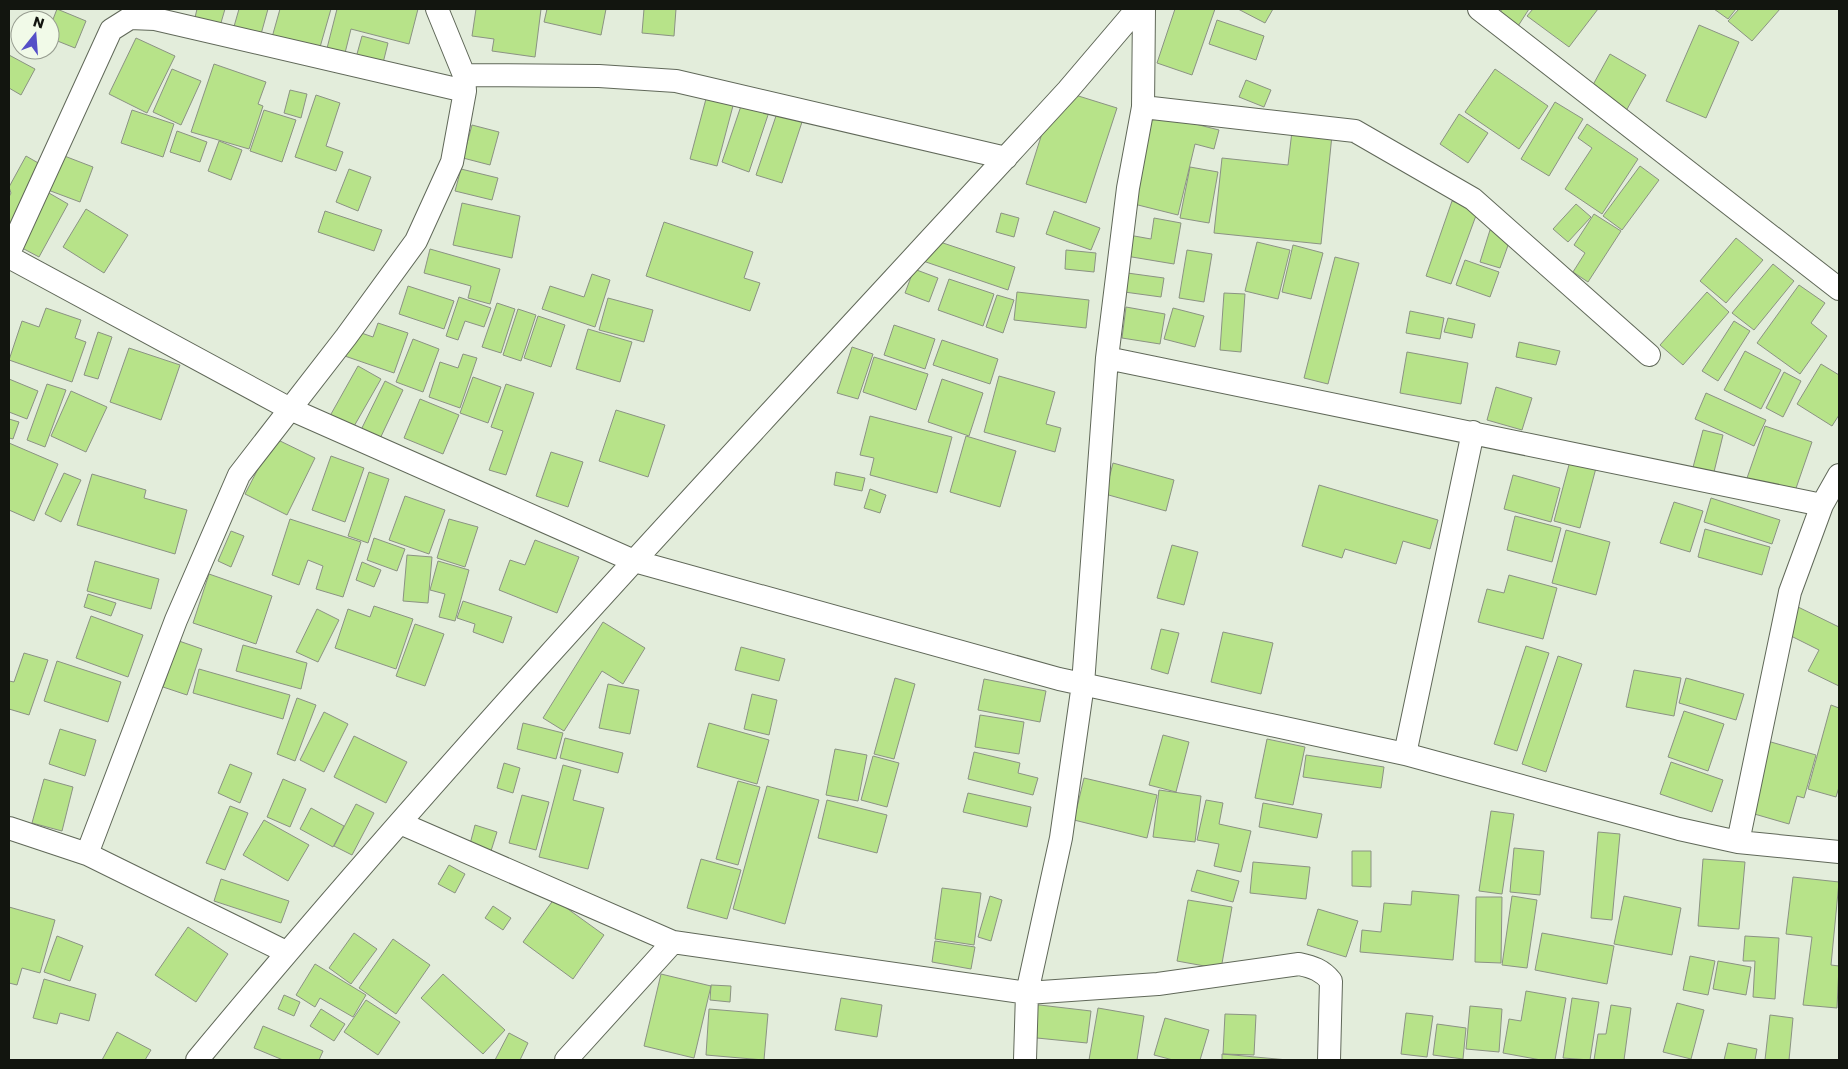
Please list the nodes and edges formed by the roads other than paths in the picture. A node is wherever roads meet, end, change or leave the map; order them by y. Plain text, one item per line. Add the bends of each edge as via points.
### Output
1 (437, 9) edge
2 (1137, 9) edge
3 (1144, 9) edge
4 (1479, 9) edge
5 (464, 83) junction
6 (1143, 107) junction
7 (1006, 158) junction
8 (9, 253) edge
9 (9, 257) edge
10 (1839, 289) edge
11 (1649, 355) dead end
12 (1107, 358) junction
13 (290, 409) junction
14 (1473, 432) junction
15 (1839, 475) edge
16 (1822, 504) junction
17 (634, 561) junction
18 (1083, 684) junction
19 (1405, 754) junction
20 (400, 822) junction
21 (9, 828) edge
22 (1738, 842) junction
23 (1839, 852) edge
24 (87, 854) junction
25 (673, 942) junction
26 (286, 952) junction
27 (1027, 993) junction
28 (197, 1060) edge
29 (566, 1060) edge
30 (1025, 1060) edge
31 (1329, 1060) edge

1 - 5 street
2 - 7 street
3 - 6 street
4 - 10 street
5 - 7 street via 599,76 676,82
5 - 8 street via 155,19 130,18 110,30
5 - 13 street via 452,162 416,240
6 - 11 street via 1355,131 1473,199
6 - 12 street via 1128,188
7 - 17 street
9 - 13 street
12 - 14 street
12 - 18 street
13 - 17 street
13 - 24 street via 239,475 176,620
14 - 16 street
14 - 19 street
15 - 16 street
16 - 22 street via 1790,592
17 - 18 street
17 - 20 street
18 - 19 street
18 - 27 street via 1061,838
19 - 22 street via 1679,829
20 - 25 street
20 - 26 street
21 - 24 street
22 - 23 street
24 - 26 street
25 - 27 street
25 - 29 street
26 - 28 street
27 - 30 street
27 - 31 street via 1158,984 1299,964 1323,972 1331,981

